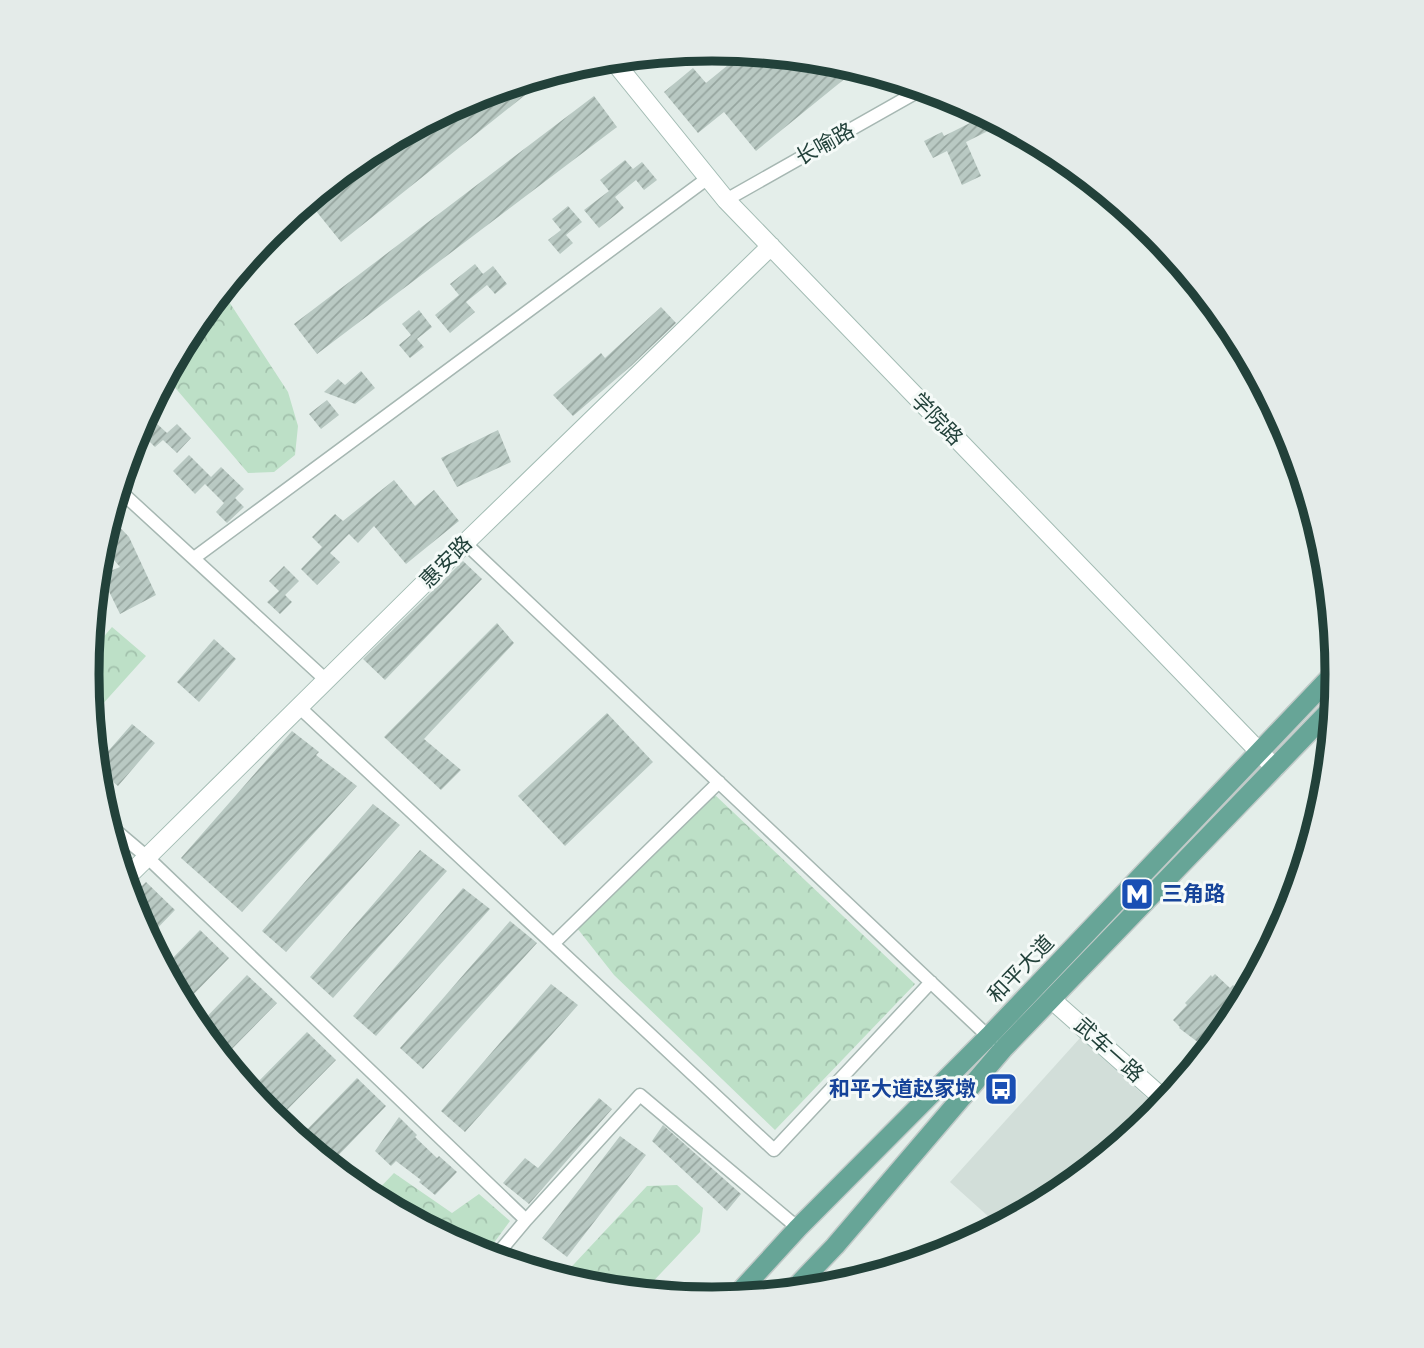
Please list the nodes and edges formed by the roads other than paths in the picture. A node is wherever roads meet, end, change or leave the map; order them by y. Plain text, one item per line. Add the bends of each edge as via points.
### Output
1 (619, 68) edge
2 (912, 95) edge
3 (708, 178) junction
4 (726, 200) junction
5 (771, 247) junction
6 (125, 499) edge
7 (465, 543) junction
8 (194, 558) junction
9 (326, 680) junction
10 (1325, 682) edge
11 (299, 707) junction
12 (1323, 718) edge
13 (1259, 751) junction
14 (1275, 768) junction
15 (719, 782) junction
16 (120, 835) edge
17 (147, 857) junction
18 (132, 872) edge
19 (553, 944) junction
20 (931, 982) junction
21 (1051, 999) junction
22 (996, 1043) junction
23 (1158, 1094) edge
24 (526, 1220) junction
25 (798, 1228) junction
26 (502, 1249) edge
27 (802, 1280) edge
28 (746, 1285) edge

1 - 3 street, 学院路
2 - 4 street, 长喻路
3 - 4 street, 学院路
3 - 8 street
4 - 5 street, 学院路
5 - 7 street, 惠安路
5 - 13 street, 学院路
6 - 8 street
7 - 9 street, 惠安路
7 - 15 street
8 - 9 street
9 - 11 street, 惠安路
10 - 13 main road, 和平大道
11 - 17 street, 惠安路
11 - 19 street
12 - 14 main road, 和平大道
13 - 14 street, 学院路
13 - 22 main road, 和平大道
14 - 21 main road, 和平大道
15 - 19 street
15 - 20 street
16 - 17 street
17 - 18 street, 惠安路
17 - 24 street
19 - 20 street via 774,1150
20 - 22 street
21 - 22 main road, 和平大道
21 - 23 street, 武车一路
22 - 25 main road, 和平大道
22 - 27 main road, 和平大道 via 835,1246
24 - 25 street via 640,1095
24 - 26 street
25 - 28 main road, 和平大道

